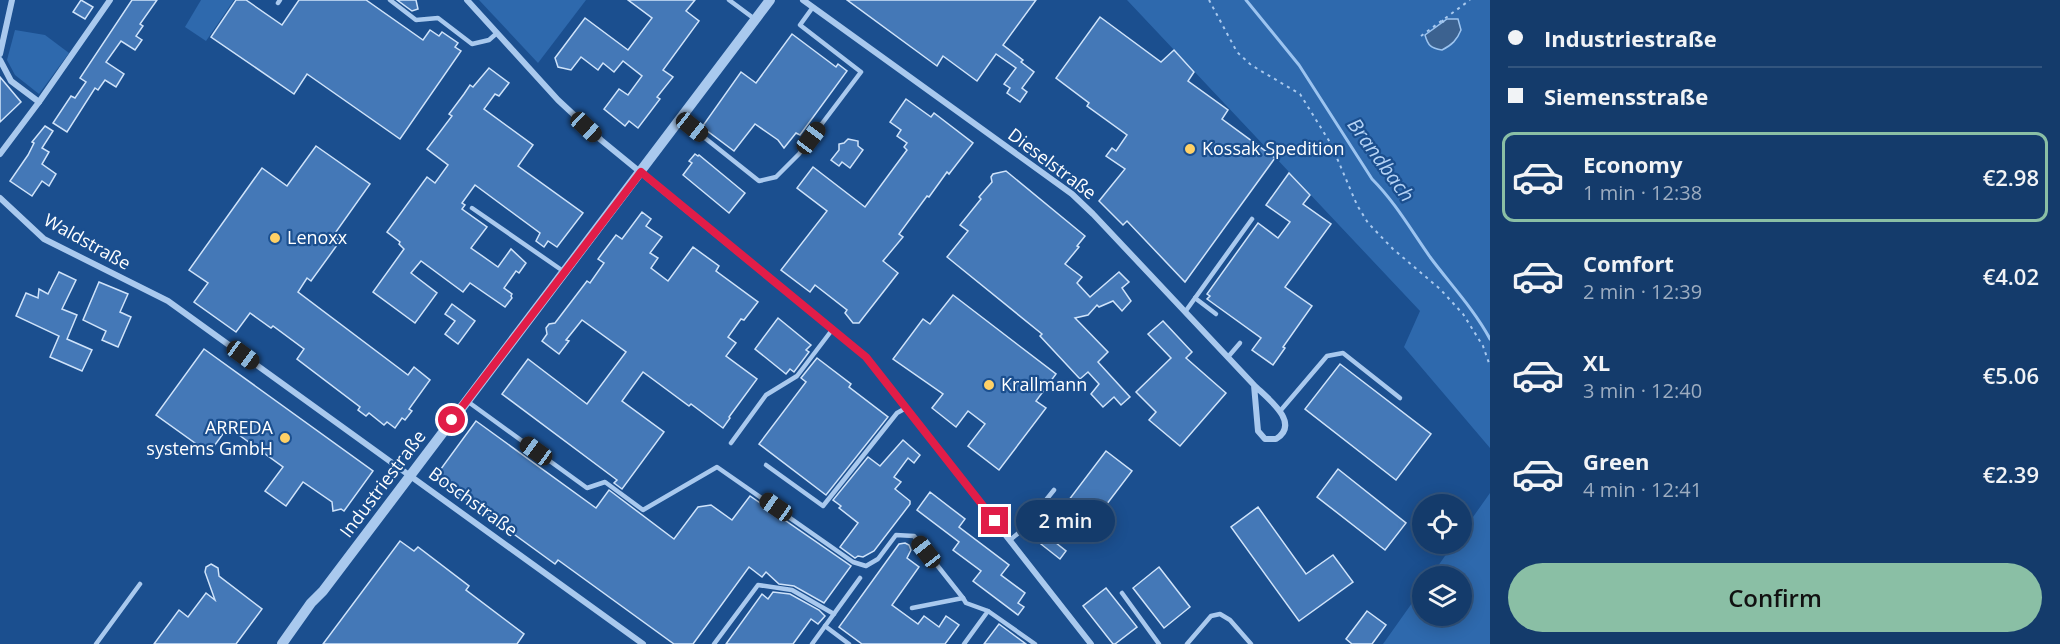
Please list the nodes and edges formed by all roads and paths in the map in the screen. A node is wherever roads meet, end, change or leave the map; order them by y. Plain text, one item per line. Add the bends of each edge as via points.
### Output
1 (12, 0) edge
2 (110, 0) edge
3 (390, 0) edge
4 (467, 0) edge
5 (729, 0) edge
6 (770, 0) edge
7 (803, 0) edge
8 (1209, 0) edge
9 (1470, 0) edge
10 (813, 7) junction
11 (756, 20) junction
12 (1442, 20) junction
13 (1446, 26) dead end
14 (496, 33) junction
15 (1421, 36) dead end
16 (0, 54) edge
17 (0, 60) edge
18 (39, 102) junction
19 (681, 119) junction
20 (0, 154) edge
21 (641, 172) junction
22 (0, 198) edge
23 (472, 208) dead end
24 (1252, 219) dead end
25 (565, 273) junction
26 (1195, 298) junction
27 (168, 301) joint
28 (1185, 312) junction
29 (1216, 314) dead end
30 (832, 330) junction
31 (1240, 344) dead end
32 (1228, 357) junction
33 (1490, 366) edge
34 (1254, 385) junction
35 (1400, 398) dead end
36 (467, 401) junction
37 (906, 408) junction
38 (1281, 410) junction
39 (731, 442) dead end
40 (766, 465) dead end
41 (410, 476) junction
42 (1054, 490) dead end
43 (1010, 540) junction
44 (860, 578) dead end
45 (140, 584) dead end
46 (1122, 593) dead end
47 (963, 598) junction
48 (912, 608) dead end
49 (988, 611) junction
50 (834, 614) junction
51 (825, 626) junction
52 (96, 644) edge
53 (282, 644) edge
54 (643, 644) edge
55 (714, 644) edge
56 (812, 644) edge
57 (849, 644) edge
58 (964, 644) edge
59 (1035, 644) edge
60 (1091, 644) edge
61 (1159, 644) edge
62 (1187, 644) edge
63 (1251, 644) edge

1 - 16 street
2 - 18 street
3 - 14 lane via 416,20 438,18 472,44 489,40
4 - 14 street
5 - 11 lane
6 - 11 street, Industriestraße
7 - 10 street, Dieselstraße
8 - 33 path via 1237,52 1251,65 1300,94 1331,144 1368,223 1463,314 1485,346
9 - 12 path
10 - 19 lane via 800,25 861,72 776,177 759,181
10 - 28 street, Dieselstraße via 1072,194
11 - 19 street, Industriestraße
12 - 13 path
12 - 15 path
14 - 21 street via 558,100
17 - 18 street via 11,81
18 - 20 street
19 - 21 street, Industriestraße
21 - 25 street, Industriestraße
21 - 30 street
22 - 27 street, Waldstraße via 45,239
23 - 25 lane
24 - 26 lane
25 - 36 street, Industriestraße
26 - 28 lane
26 - 29 lane
27 - 41 street, Boschstraße
28 - 32 street, Dieselstraße
30 - 37 street via 866,357
30 - 39 lane via 797,376 766,395
31 - 32 lane
32 - 34 street, Dieselstraße
34 - 38 street, Dieselstraße
34 - 38 street via 1256,421 1263,437 1272,440 1283,433
35 - 38 lane via 1343,353 1327,356
36 - 41 street, Industriestraße
36 - 47 lane via 587,488 604,482 643,510 717,467 853,562 866,566 878,559 896,536 914,536
37 - 40 lane via 897,413 823,506
37 - 43 street
41 - 53 street, Industriestraße
41 - 54 street, Boschstraße
42 - 43 lane
43 - 60 street
44 - 50 lane
45 - 52 lane
46 - 61 lane
47 - 48 lane
47 - 49 lane via 966,603
49 - 58 lane
49 - 59 lane
50 - 51 lane
50 - 55 lane via 792,590 758,585
51 - 56 lane
51 - 57 lane
62 - 63 lane via 1211,616 1220,614

